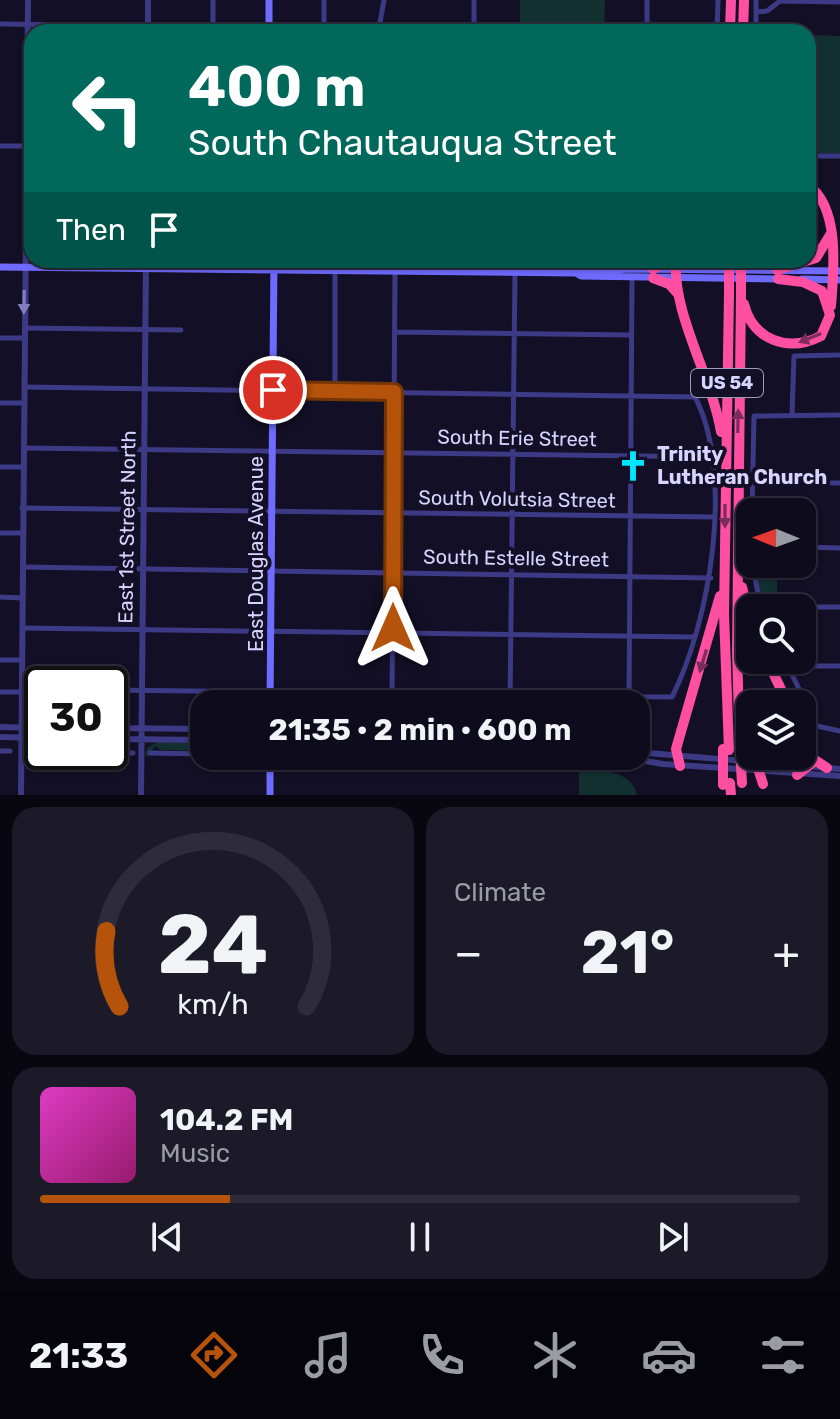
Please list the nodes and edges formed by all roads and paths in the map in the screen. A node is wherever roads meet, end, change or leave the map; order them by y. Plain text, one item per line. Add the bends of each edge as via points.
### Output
1 (28, 0) edge
2 (148, 0) edge
3 (213, 0) edge
4 (269, 0) edge
5 (324, 0) edge
6 (384, 0) edge
7 (474, 0) edge
8 (647, 0) edge
9 (718, 0) edge
10 (731, 0) edge
11 (744, 0) edge
12 (756, 0) edge
13 (780, 0) edge
14 (840, 2) edge
15 (756, 12) junction
16 (0, 24) edge
17 (28, 24) edge
18 (148, 24) edge
19 (213, 24) edge
20 (269, 24) edge
21 (326, 24) edge
22 (380, 24) edge
23 (474, 24) edge
24 (647, 24) edge
25 (717, 24) edge
26 (730, 24) edge
27 (743, 24) edge
28 (756, 24) edge
29 (24, 25) edge
30 (0, 146) edge
31 (24, 146) edge
32 (816, 156) edge
33 (840, 156) edge
34 (816, 193) edge
35 (832, 226) junction
36 (816, 258) edge
37 (0, 267) edge
38 (24, 268) edge
39 (25, 268) joint
40 (510, 268) edge
41 (672, 268) edge
42 (672, 268) edge
43 (676, 268) edge
44 (691, 268) edge
45 (729, 268) edge
46 (741, 268) edge
47 (792, 268) edge
48 (390, 269) junction
49 (630, 269) edge
50 (146, 270) junction
51 (211, 271) joint
52 (274, 271) junction
53 (335, 271) junction
54 (511, 272) junction
55 (653, 273) junction
56 (778, 274) junction
57 (837, 275) edge
58 (741, 293) junction
59 (679, 295) junction
60 (830, 315) junction
61 (24, 328) junction
62 (145, 329) junction
63 (181, 330) dead end
64 (395, 332) junction
65 (514, 333) junction
66 (632, 335) junction
67 (0, 338) edge
68 (24, 338) junction
69 (840, 355) edge
70 (23, 387) junction
71 (144, 389) junction
72 (273, 390) junction
73 (335, 391) junction
74 (394, 392) junction
75 (514, 393) junction
76 (631, 396) junction
77 (0, 403) edge
78 (23, 403) junction
79 (792, 414) junction
80 (840, 415) edge
81 (23, 448) junction
82 (144, 449) junction
83 (272, 451) junction
84 (394, 452) junction
85 (513, 454) junction
86 (631, 455) junction
87 (713, 457) junction
88 (0, 467) edge
89 (23, 467) junction
90 (725, 474) junction
91 (752, 482) junction
92 (840, 483) edge
93 (738, 498) edge
94 (752, 498) edge
95 (22, 508) junction
96 (143, 510) junction
97 (272, 512) junction
98 (393, 513) junction
99 (513, 515) junction
100 (630, 516) junction
101 (713, 517) junction
102 (0, 533) edge
103 (22, 533) junction
104 (816, 547) edge
105 (840, 548) edge
106 (725, 558) junction
107 (22, 567) junction
108 (142, 570) junction
109 (272, 572) junction
110 (393, 573) junction
111 (512, 574) junction
112 (630, 576) junction
113 (711, 578) junction
114 (0, 597) edge
115 (22, 598) junction
116 (816, 607) edge
117 (840, 607) edge
118 (21, 628) junction
119 (142, 630) junction
120 (271, 631) junction
121 (393, 633) junction
122 (512, 635) junction
123 (629, 636) junction
124 (693, 637) junction
125 (0, 660) edge
126 (21, 660) junction
127 (816, 665) edge
128 (840, 666) edge
129 (736, 668) edge
130 (792, 674) edge
131 (128, 690) edge
132 (141, 690) junction
133 (270, 690) edge
134 (392, 690) edge
135 (511, 690) edge
136 (629, 690) edge
137 (21, 691) junction
138 (24, 691) edge
139 (190, 691) edge
140 (0, 692) edge
141 (650, 699) edge
142 (0, 727) edge
143 (21, 727) junction
144 (24, 727) edge
145 (128, 729) edge
146 (141, 729) junction
147 (190, 729) edge
148 (840, 731) edge
149 (0, 737) edge
150 (21, 738) junction
151 (128, 739) edge
152 (141, 739) junction
153 (158, 739) junction
154 (190, 740) edge
155 (731, 750) junction
156 (0, 751) edge
157 (10, 751) dead end
158 (21, 751) junction
159 (24, 751) edge
160 (128, 753) edge
161 (137, 753) junction
162 (150, 753) dead end
163 (190, 754) edge
164 (650, 754) edge
165 (650, 757) edge
166 (676, 758) junction
167 (736, 760) edge
168 (816, 764) edge
169 (827, 768) joint
170 (840, 769) edge
171 (270, 770) edge
172 (759, 770) edge
173 (803, 770) edge
174 (797, 775) junction
175 (840, 776) edge
176 (765, 789) edge
177 (732, 790) edge
178 (21, 795) edge
179 (141, 795) edge
180 (270, 795) edge

1 - 17 street
2 - 18 street
3 - 19 street
4 - 20 main road
5 - 21 street
6 - 22 street
7 - 23 street
8 - 24 street
9 - 25 street
10 - 26 highway
11 - 27 highway
12 - 15 street
13 - 14 street
13 - 15 street via 767,11
15 - 28 street
16 - 29 street
30 - 31 street
32 - 33 street
34 - 35 highway via 827,204
35 - 36 highway
35 - 57 highway
37 - 38 main road
39 - 50 main road
39 -> 61 street
40 - 54 street
41 - 55 highway
42 - 55 main road
43 - 59 highway
44 - 56 main road
45 - 90 highway, US 54, bridge
46 - 58 highway, US 54, bridge
47 - 56 highway
48 - 53 main road
48 - 54 main road
48 - 64 street
49 - 54 main road
49 - 55 main road
49 - 66 street
50 - 51 main road
50 - 62 street, East 1st Street North
51 - 52 main road
52 - 53 main road
52 - 72 main road, East Douglas Avenue
53 - 73 street
54 - 65 street
55 - 59 highway
56 - 57 main road
56 - 60 highway via 815,286 827,298
57 - 60 highway
60 -> 58 highway via 821,336 780,342 755,329
93 -> 58 highway, US 54
59 - 90 highway via 717,407
61 - 62 street
61 - 68 street
62 - 63 street
62 - 71 street, East 1st Street North
64 - 65 street
64 - 74 street
65 - 66 street
65 - 75 street
66 - 76 street
67 - 68 street
68 - 70 street
69 - 79 street via 795,354
70 - 71 street
70 - 78 street
71 - 72 street
71 - 82 street, East 1st Street North
72 - 73 street
72 - 83 main road, East Douglas Avenue
73 - 74 street
74 - 75 street
74 - 84 street
75 - 76 street
75 - 85 street
76 - 86 street
76 - 87 street via 695,397
77 - 78 street
78 - 81 street
79 - 80 street
79 - 91 street via 754,416
81 - 82 street, South Erie Street
81 - 89 street
82 - 83 street, South Erie Street
82 - 96 street, East 1st Street North
83 - 84 street, South Erie Street
83 - 97 main road, East Douglas Avenue
84 - 85 street, South Erie Street
84 - 98 street
85 - 86 street, South Erie Street
85 - 99 street
86 - 87 street, South Erie Street
86 - 100 street
87 - 101 street
88 - 89 street
89 - 95 street
90 -> 106 highway, US 54
91 - 92 street
91 - 94 street
95 - 96 street, South Volutsia Street
95 - 103 street
96 - 97 street, South Volutsia Street
96 - 108 street, East 1st Street North
97 - 98 street, South Volutsia Street
97 - 109 main road, East Douglas Avenue
98 - 99 street, South Volutsia Street
98 - 110 street
99 - 100 street, South Volutsia Street
99 - 111 street
100 - 101 street, South Volutsia Street
100 - 112 street
101 - 113 street
102 - 103 street
103 - 107 street
104 - 105 street
106 - 155 highway, US 54
106 -> 166 highway
107 - 108 street, South Estelle Street
107 - 115 street
108 - 109 street, South Estelle Street
108 - 119 street, East 1st Street North
109 - 110 street, South Estelle Street
109 - 120 main road, East Douglas Avenue
110 - 111 street, South Estelle Street
110 - 121 street
111 - 112 street, South Estelle Street
111 - 122 street
112 - 113 street, South Estelle Street
112 - 123 street
113 - 124 street
114 - 115 street
115 - 118 street
116 - 117 street
118 - 119 street
118 - 126 street
119 - 120 street
119 - 132 street, East 1st Street North
120 - 121 street
120 - 133 main road, East Douglas Avenue
121 - 122 street
121 - 134 street
122 - 123 street
122 - 135 street
123 - 124 street
123 - 136 street
124 - 141 street via 672,697
125 - 126 street
126 - 137 street
127 - 128 street
129 - 155 highway, US 54
130 - 148 street via 812,716 823,729
131 - 132 street
132 - 139 street
132 - 146 street, East 1st Street North
137 - 138 street
137 - 140 street
137 - 143 street
142 - 143 street
143 - 144 street
143 - 150 street
145 - 146 street
146 - 147 street
146 - 152 street, East 1st Street North
149 - 150 street
150 - 158 street
151 - 152 street
152 - 153 street
152 - 161 street, East 1st Street North
153 - 154 street
153 - 161 street
155 - 177 highway, US 54, bridge
155 - 177 highway, bridge
156 - 157 street
158 - 159 street
158 - 178 street
160 - 161 street
161 - 179 street, East 1st Street North
162 - 163 street
164 - 166 street
165 - 166 street
166 - 167 street
166 - 174 street
168 - 169 highway
169 - 170 street
171 - 180 main road
172 - 176 highway, bridge
173 - 174 highway
174 - 175 street

